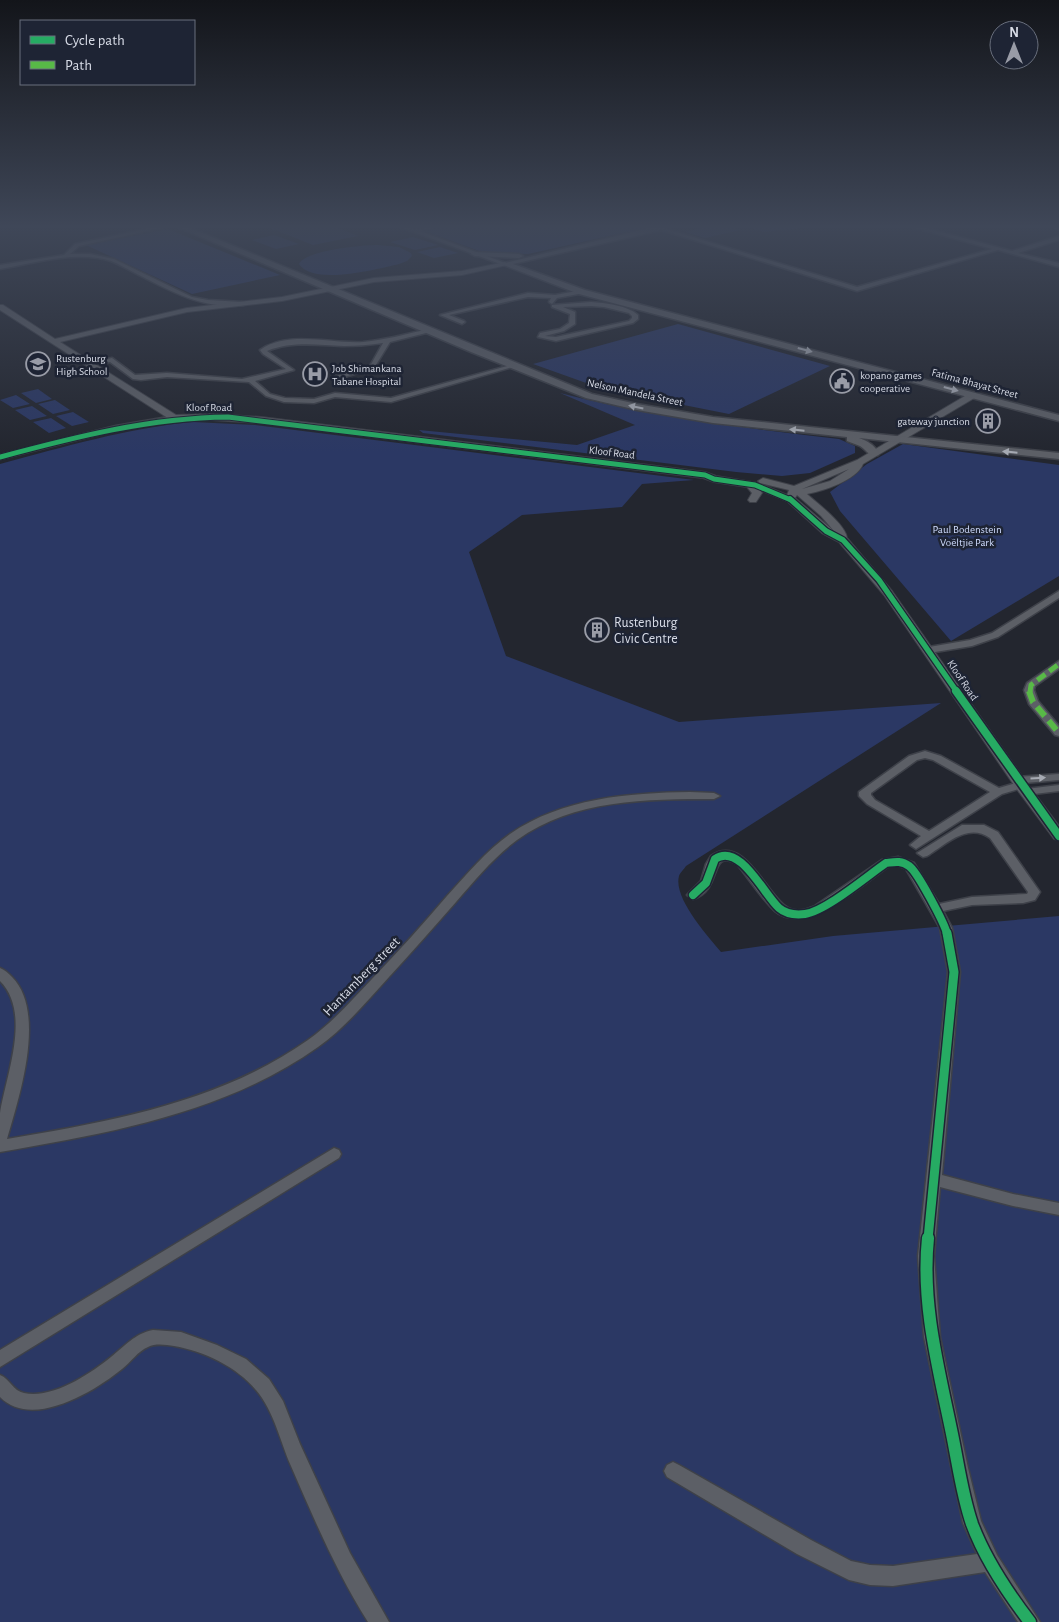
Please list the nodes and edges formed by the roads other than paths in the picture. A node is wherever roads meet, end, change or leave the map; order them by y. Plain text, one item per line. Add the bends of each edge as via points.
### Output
1 (205, 301) edge
2 (270, 301) edge
3 (357, 301) edge
4 (501, 301) edge
5 (552, 301) edge
6 (620, 301) edge
7 (258, 303) junction
8 (554, 306) junction
9 (0, 307) edge
10 (462, 322) dead end
11 (428, 331) junction
12 (387, 340) junction
13 (54, 341) junction
14 (89, 363) junction
15 (513, 366) junction
16 (338, 377) dead end
17 (250, 380) junction
18 (973, 395) junction
19 (174, 418) junction
20 (1059, 418) edge
21 (826, 433) junction
22 (895, 440) junction
23 (874, 453) junction
24 (1059, 456) edge
25 (0, 457) edge
26 (823, 482) junction
27 (755, 483) junction
28 (794, 493) junction
29 (753, 500) dead end
30 (817, 509) junction
31 (843, 540) junction
32 (1059, 594) edge
33 (929, 650) junction
34 (1059, 664) edge
35 (1059, 733) edge
36 (1059, 777) edge
37 (1021, 785) junction
38 (1059, 788) edge
39 (998, 792) junction
40 (714, 796) dead end
41 (929, 836) junction
42 (1059, 836) edge
43 (694, 895) dead end
44 (936, 909) junction
45 (0, 973) edge
46 (0, 1139) edge
47 (0, 1146) edge
48 (334, 1154) dead end
49 (933, 1179) junction
50 (1059, 1209) edge
51 (0, 1359) edge
52 (0, 1383) edge
53 (673, 1471) dead end
54 (990, 1562) junction
55 (379, 1622) edge
56 (1030, 1622) edge

1 - 7 street
2 - 7 street
3 - 11 main road, Nelson Mandela Street
4 - 10 street via 443,315
5 - 8 street
6 -> 18 main road, Fatima Bhayat Street
7 - 13 street via 187,310
8 - 8 street via 574,313 572,324 562,330 542,334 542,338 561,338 635,319 631,312 604,305
9 - 13 street
11 - 12 street
11 - 15 main road, Nelson Mandela Street
12 - 16 street via 372,367
12 - 17 street via 340,344 301,340 269,348 263,351 291,370
13 - 14 street
14 - 17 street via 112,360 137,378 167,375
14 - 19 street
15 - 17 street via 391,400 335,395 314,401 284,400 271,397
21 -> 15 main road, Nelson Mandela Street via 713,420 637,407 570,390
18 - 20 main road, Fatima Bhayat Street
18 - 22 street
19 - 25 street, Kloof Road via 116,428
19 - 27 street, Kloof Road via 260,420
21 - 22 main road, Nelson Mandela Street
21 - 23 main road via 864,444
22 - 23 street
24 -> 22 main road, Nelson Mandela Street
23 - 26 street via 851,472
26 - 27 street
26 - 28 street
26 - 30 street
27 - 28 street
27 - 28 street, Kloof Road via 766,489
27 - 29 street via 757,493
28 - 30 street
28 - 31 street, Kloof Road via 826,531
30 - 31 street via 841,533
31 - 33 street, Kloof Road via 879,580
32 - 33 street via 995,635 972,643
33 - 37 street, Kloof Road
34 - 35 street via 1029,690 1033,702
37 -> 36 street
37 - 38 street
37 - 39 street
37 - 42 street, Kloof Road
39 - 41 street
39 - 41 street via 924,754 913,758 865,792 871,802
40 - 47 street, Hantamberg street via 658,795 618,799 583,806 524,830 485,860 348,1012 315,1043 261,1078 165,1111 83,1132
41 - 44 street via 919,849 962,829 984,828 994,835 1034,892 1031,897 1023,899 972,901
43 - 44 street via 707,881 713,860 734,857 741,861 780,909 787,913 808,914 819,910 886,863 898,861 910,866
44 - 49 street via 946,928 954,972
45 - 46 street via 13,986 19,1005 23,1042
48 - 51 street
49 - 50 street
49 - 54 street via 926,1256 932,1337 972,1523
52 - 55 street via 15,1400 55,1399 91,1383 140,1343 156,1338 191,1342 235,1361 262,1382 273,1397 349,1572
53 - 54 street via 849,1570 893,1576
54 - 56 street

